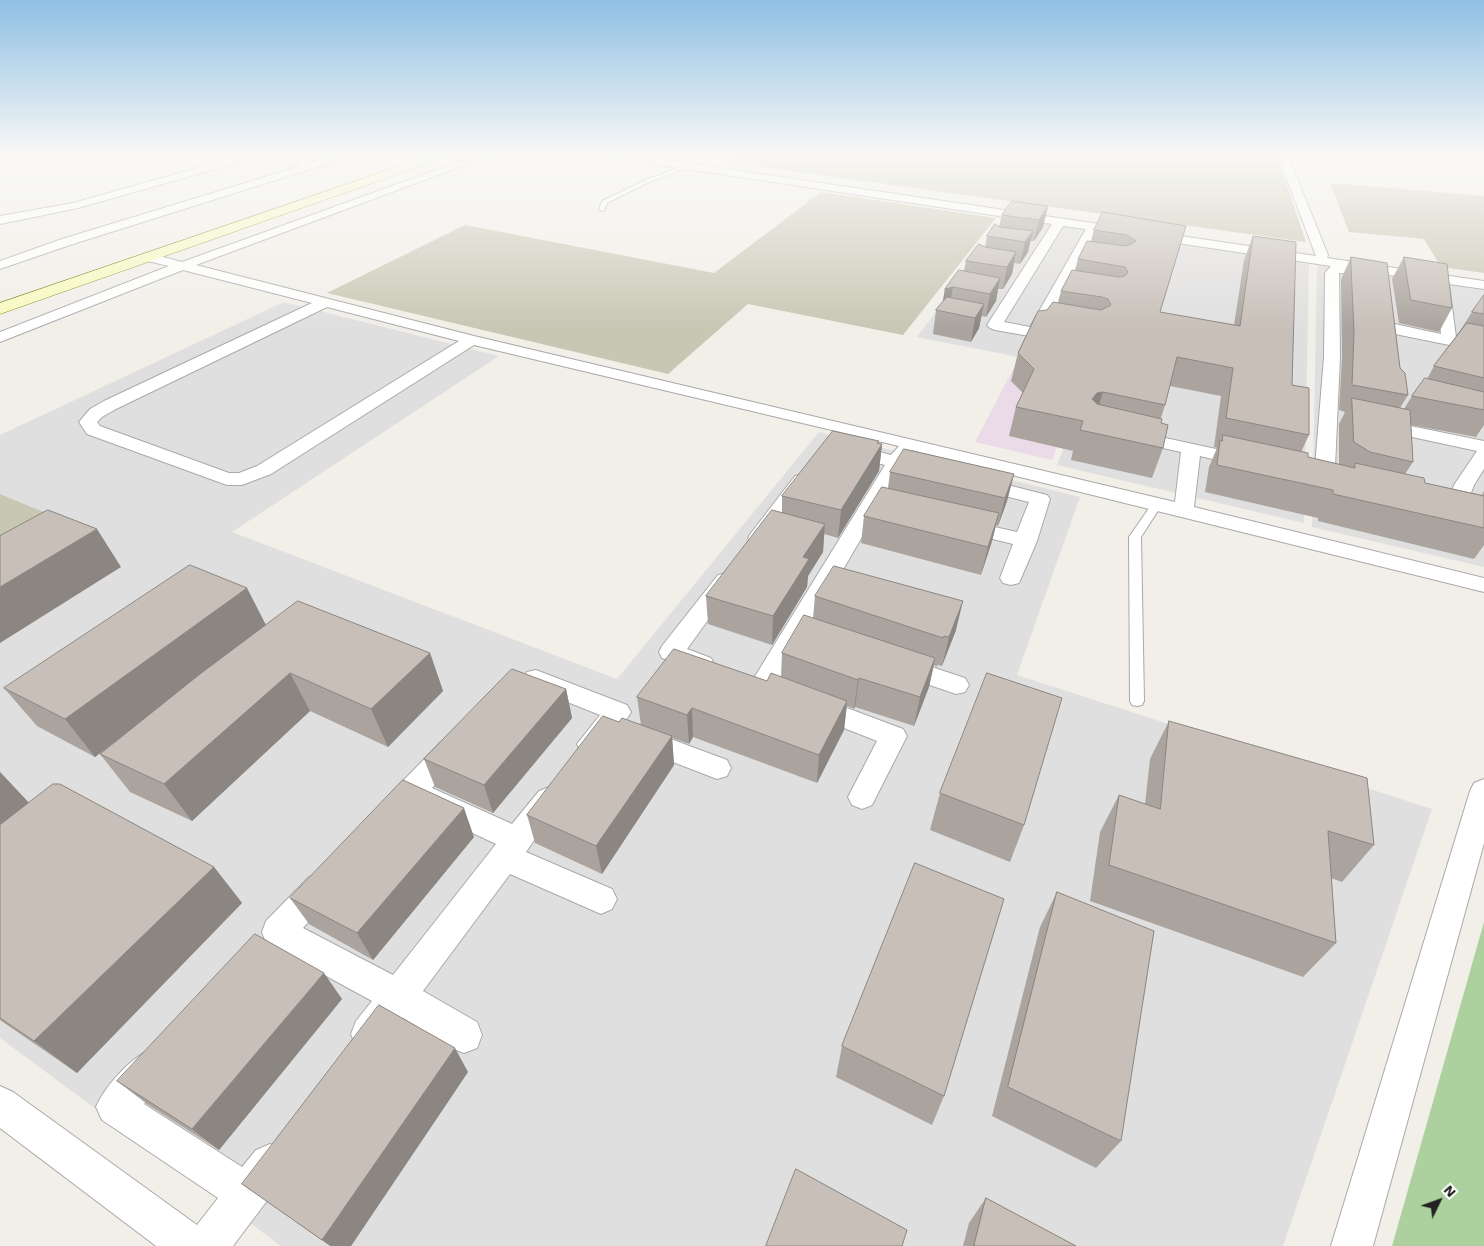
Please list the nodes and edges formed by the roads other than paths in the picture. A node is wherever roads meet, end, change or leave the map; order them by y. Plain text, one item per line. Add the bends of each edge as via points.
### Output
1 (26, 214) edge
2 (155, 214) edge
3 (272, 214) edge
4 (324, 214) edge
5 (1007, 214) edge
6 (1046, 214) edge
7 (1306, 214) edge
8 (0, 218) edge
9 (1059, 222) junction
10 (1093, 226) junction
11 (1027, 246) edge
12 (1042, 248) junction
13 (1322, 255) junction
14 (148, 257) junction
15 (1076, 258) junction
16 (1093, 261) edge
17 (0, 265) edge
18 (182, 266) junction
19 (1025, 269) junction
20 (1383, 276) junction
21 (1058, 277) junction
22 (1484, 278) edge
23 (1484, 285) edge
24 (1077, 291) edge
25 (993, 294) edge
26 (1011, 297) junction
27 (326, 302) junction
28 (0, 309) edge
29 (1388, 310) edge
30 (976, 321) edge
31 (995, 325) junction
32 (1390, 328) junction
33 (0, 337) edge
34 (1449, 339) junction
35 (472, 340) junction
36 (1392, 346) edge
37 (1484, 347) edge
38 (1328, 415) junction
39 (1348, 419) dead end
40 (1367, 423) edge
41 (1406, 431) junction
42 (1114, 432) edge
43 (908, 443) junction
44 (829, 444) edge
45 (1484, 447) edge
46 (1191, 449) junction
47 (1406, 450) edge
48 (1484, 455) edge
49 (896, 462) junction
50 (1268, 466) edge
51 (812, 467) edge
52 (1357, 487) edge
53 (1158, 503) junction
54 (872, 504) junction
55 (1428, 504) edge
56 (894, 509) edge
57 (1184, 509) junction
58 (943, 521) edge
59 (1026, 541) junction
60 (1011, 578) dead end
61 (1484, 585) edge
62 (876, 657) edge
63 (744, 679) junction
64 (956, 685) dead end
65 (510, 688) edge
66 (1138, 701) dead end
67 (605, 726) junction
68 (470, 729) edge
69 (717, 768) dead end
70 (1484, 791) edge
71 (862, 797) dead end
72 (511, 849) junction
73 (338, 869) edge
74 (601, 900) dead end
75 (398, 996) junction
76 (464, 1035) dead end
77 (176, 1041) edge
78 (350, 1060) edge
79 (0, 1105) edge
80 (289, 1139) edge
81 (247, 1194) junction
82 (191, 1246) edge
83 (206, 1246) edge
84 (1352, 1246) edge

1 - 8 street
2 - 17 street
3 - 14 main road
4 - 18 street
5 - 9 street
6 - 13 street
7 - 13 street
9 - 10 street
9 - 12 street
10 - 15 street
10 - 20 street
11 - 12 street
12 - 19 street
13 - 22 street
14 - 18 street
14 - 28 main road
15 - 16 street
15 - 21 street
18 - 27 street
18 - 33 street
19 - 21 street
19 - 26 street
20 - 23 street
20 - 34 street via 1443,282
20 - 38 street via 1335,270 1332,274
21 - 24 street
21 - 31 street via 1048,322 1035,332
25 - 26 street
26 - 31 street
27 - 35 street
27 - 35 street via 96,412 88,422 93,430 226,479 242,479 264,470
29 - 32 street
30 - 31 street
32 - 34 street
32 - 36 street
34 - 37 street
35 - 43 street
38 - 39 street
38 - 52 street via 1325,467 1331,477
40 - 41 street
41 - 45 street
41 - 47 street
42 - 46 street
43 - 49 street
43 - 53 street
44 - 49 street
46 - 50 street
46 - 57 street
48 - 55 street via 1464,485 1466,512
49 - 54 street
49 - 59 street via 1040,499
51 - 63 street via 775,531 742,559 671,652
53 - 57 street
53 - 66 lane via 1135,537
54 - 56 street
54 - 63 street via 835,547 804,633
57 - 61 street
58 - 59 street
59 - 60 street
62 - 64 street
63 - 71 street via 893,736
65 - 67 street via 524,674 618,712
67 - 69 street
67 - 72 street
68 - 72 street via 401,802
70 - 84 street
72 - 74 street
72 - 75 street
73 - 75 street via 268,943
75 - 76 street
75 - 78 street
77 - 81 street via 115,1107
79 - 82 street
80 - 81 street
81 - 83 street

